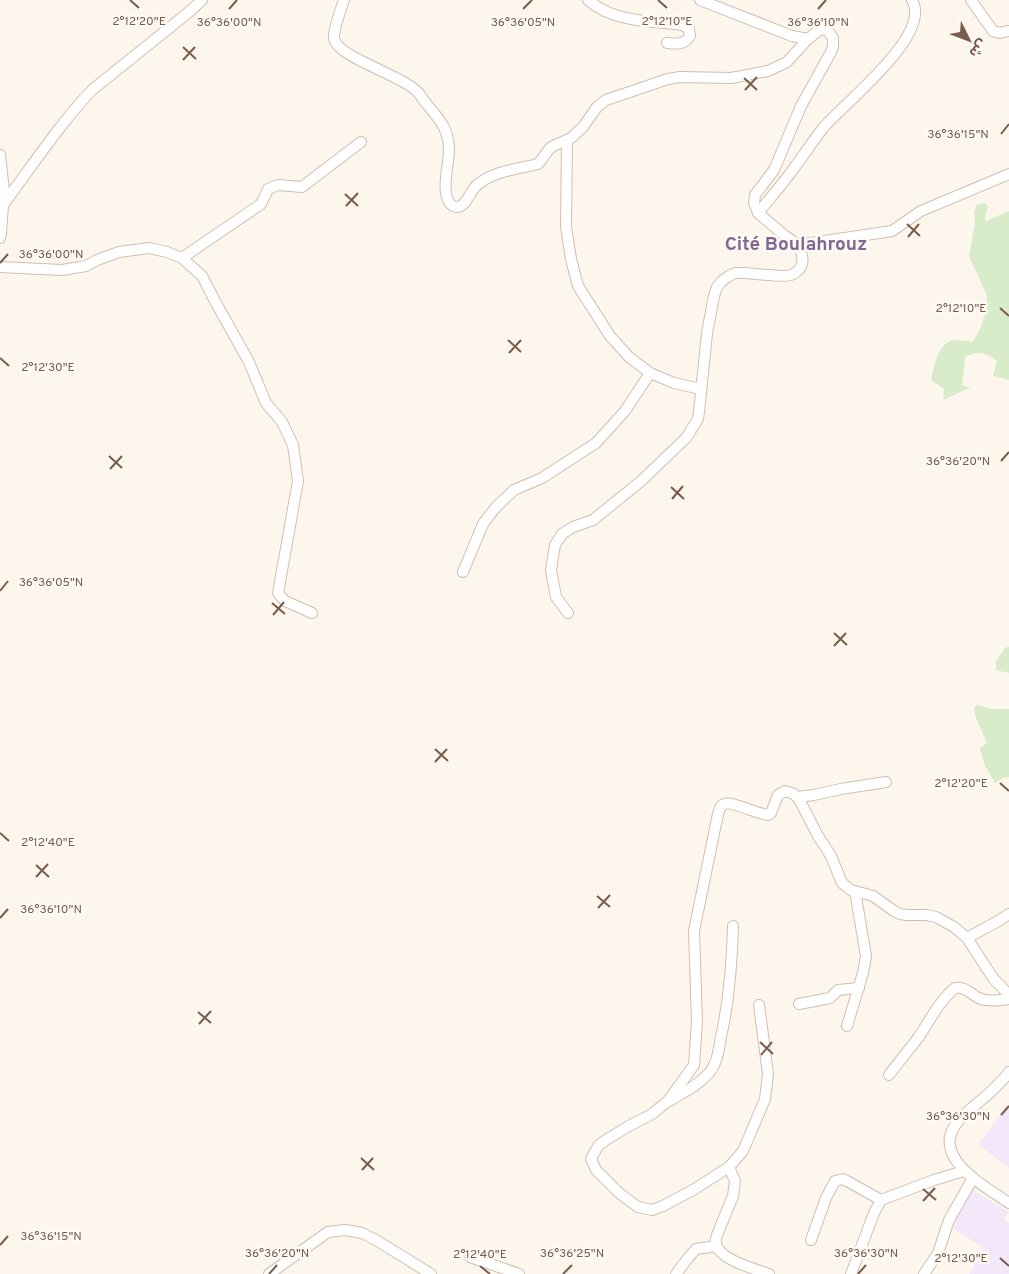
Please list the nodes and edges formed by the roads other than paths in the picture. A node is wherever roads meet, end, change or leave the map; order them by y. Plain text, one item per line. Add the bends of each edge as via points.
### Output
1 (202, 0) edge
2 (344, 0) edge
3 (588, 0) edge
4 (700, 0) edge
5 (912, 0) edge
6 (971, 0) edge
7 (1009, 31) edge
8 (808, 39) junction
9 (666, 43) dead end
10 (567, 140) junction
11 (361, 142) dead end
12 (0, 155) edge
13 (1009, 174) edge
14 (3, 205) junction
15 (758, 213) junction
16 (0, 238) edge
17 (798, 245) junction
18 (182, 258) junction
19 (0, 267) edge
20 (650, 372) junction
21 (701, 389) junction
22 (463, 572) dead end
23 (312, 613) dead end
24 (568, 613) dead end
25 (886, 782) dead end
26 (797, 796) junction
27 (855, 891) junction
28 (1009, 914) edge
29 (733, 926) dead end
30 (968, 938) junction
31 (859, 988) junction
32 (1009, 995) edge
33 (1009, 999) edge
34 (799, 1004) dead end
35 (759, 1005) dead end
36 (847, 1026) dead end
37 (1009, 1072) edge
38 (889, 1075) dead end
39 (668, 1101) junction
40 (729, 1168) junction
41 (964, 1171) junction
42 (973, 1178) junction
43 (881, 1200) junction
44 (1009, 1203) edge
45 (811, 1240) dead end
46 (716, 1246) junction
47 (470, 1257) dead end
48 (269, 1274) edge
49 (431, 1274) edge
50 (519, 1274) edge
51 (676, 1274) edge
52 (769, 1274) edge
53 (851, 1274) edge
54 (924, 1274) edge

1 - 14 street via 92,90 56,132
2 - 10 street via 334,38 338,46 410,85 444,126 449,151 445,184 452,205 462,205 473,188 497,174 538,164 551,147
3 - 9 street via 620,17 682,25 689,29 690,36 684,42
4 - 8 street via 792,36
5 - 15 street via 916,12 912,27 890,60 824,127
6 - 7 street via 993,31
8 - 10 street via 787,62 768,71 730,78 668,79 606,100
8 - 15 street via 822,29 831,34 834,41 801,106 774,170 755,195
10 - 20 street via 566,227 578,286 610,336 628,357
11 - 18 street via 302,187 278,185 268,189 261,204
12 - 14 street
13 - 17 street via 921,212 892,231
14 - 16 street
15 - 17 street
17 - 21 street via 803,260 801,266 789,275 736,274 717,287 707,333
18 - 19 street via 149,248 120,252 86,266 62,270
18 - 23 street via 202,276 249,362 266,403 282,422 293,446 298,481 278,593 285,601
20 - 21 street via 686,387
20 - 22 street via 625,411 596,443 542,478 514,490 496,507 483,524
21 - 24 street via 698,419 686,438 640,482 593,520 562,534 555,545 551,570 556,597
25 - 26 street
26 - 27 street via 842,883
26 - 39 street via 785,791 780,793 768,815 728,803 719,810 694,932 698,1022 694,1065
27 - 30 street via 873,896 900,914 936,917
27 - 31 street via 866,956
28 - 30 street
29 - 39 street via 726,1013 718,1055 710,1072 697,1084
30 - 32 street via 993,978
31 - 34 street via 838,990 830,998
31 - 36 street
33 - 38 street via 984,1000 963,988 955,988
35 - 40 street via 768,1074 765,1099 744,1151
37 - 41 street via 952,1130 949,1144 955,1160
39 - 40 street via 598,1146 591,1159 596,1170 638,1207 652,1210
40 - 46 street via 735,1181 733,1196 717,1235
41 - 42 street
41 - 43 street
42 - 44 street
42 - 54 street via 949,1220 938,1253
43 - 45 street via 843,1179 834,1181
43 - 53 street
46 - 51 street via 696,1249
46 - 52 street via 736,1262
47 - 50 street
48 - 49 street via 328,1232 345,1230 376,1240

